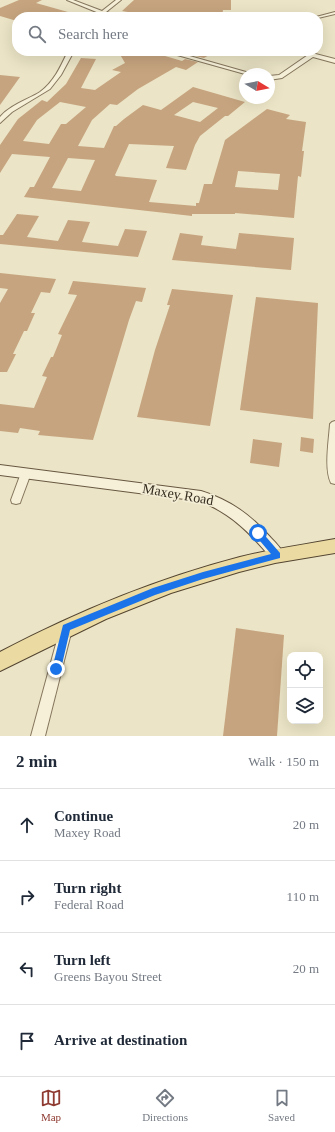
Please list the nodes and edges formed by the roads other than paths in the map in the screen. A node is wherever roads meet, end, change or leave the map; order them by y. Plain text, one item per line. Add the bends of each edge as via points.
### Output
1 (69, 0) edge
2 (119, 0) edge
3 (101, 12) joint
4 (335, 13) edge
5 (323, 16) edge
6 (68, 56) edge
7 (184, 56) edge
8 (311, 56) edge
9 (316, 56) edge
10 (335, 61) edge
11 (239, 71) edge
12 (275, 77) edge
13 (0, 121) edge
14 (335, 424) edge
15 (0, 470) edge
16 (26, 473) junction
17 (335, 480) edge
18 (16, 500) dead end
19 (335, 546) edge
20 (277, 555) junction
21 (66, 627) junction
22 (0, 662) edge
23 (38, 736) edge

1 - 3 street
2 - 3 street
4 - 5 street
6 - 13 street via 49,87 2,117
7 - 11 street
8 - 12 street via 280,77
9 - 10 street
14 - 17 street
15 - 16 street, Maxey Road
16 - 18 street
16 - 20 street, Maxey Road via 185,493 220,502 236,511 250,524
19 - 20 main road
20 - 21 main road via 153,592
21 - 22 main road
21 - 23 street

